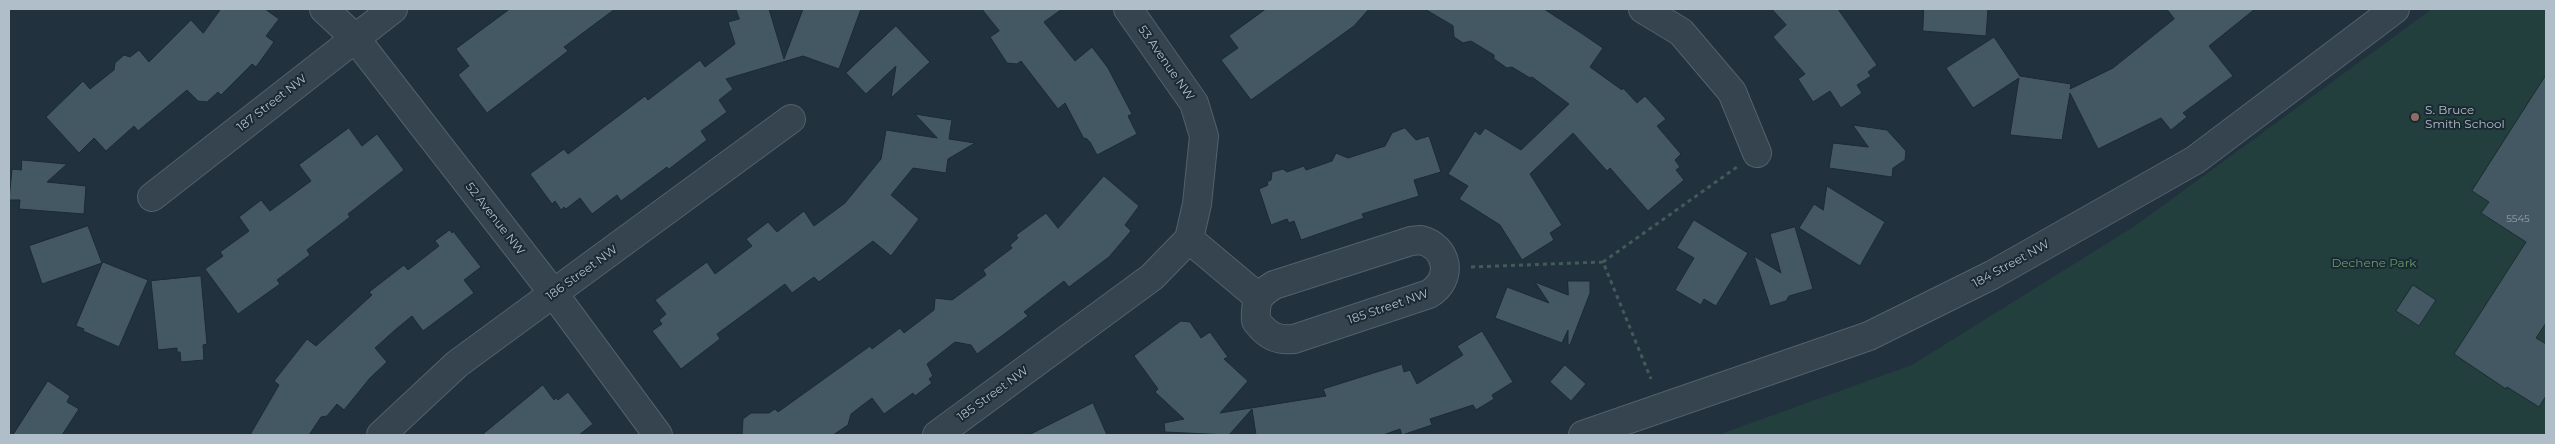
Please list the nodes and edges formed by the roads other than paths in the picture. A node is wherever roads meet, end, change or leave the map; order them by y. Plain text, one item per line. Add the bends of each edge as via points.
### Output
1 (324, 9) edge
2 (393, 9) edge
3 (1643, 9) edge
4 (2395, 9) edge
5 (1140, 13) edge
6 (355, 38) junction
7 (791, 119) dead end
8 (1757, 153) road end
9 (152, 197) dead end
10 (1189, 239) junction
11 (554, 294) junction
12 (1258, 297) junction
13 (381, 435) edge
14 (658, 435) edge
15 (937, 435) edge
16 (1583, 435) edge

1 - 6 street, 52 Avenue NW
2 - 6 street, 187 Street NW
3 - 8 street via 1681,32 1732,92
4 - 16 street, 184 Street NW via 2195,160 1992,275 1870,336
5 - 10 street, 53 Avenue NW via 1194,103 1204,136
6 - 9 street, 187 Street NW
6 - 11 street, 52 Avenue NW
7 - 11 street, 186 Street NW
10 - 12 street
10 - 15 street, 185 Street NW via 1152,277
11 - 13 street, 186 Street NW via 457,364
11 - 14 street, 52 Avenue NW
12 - 12 street, 185 Street NW via 1256,320 1263,330 1282,340 1294,339 1429,294 1439,284 1445,268 1441,252 1431,243 1411,241 1274,285

